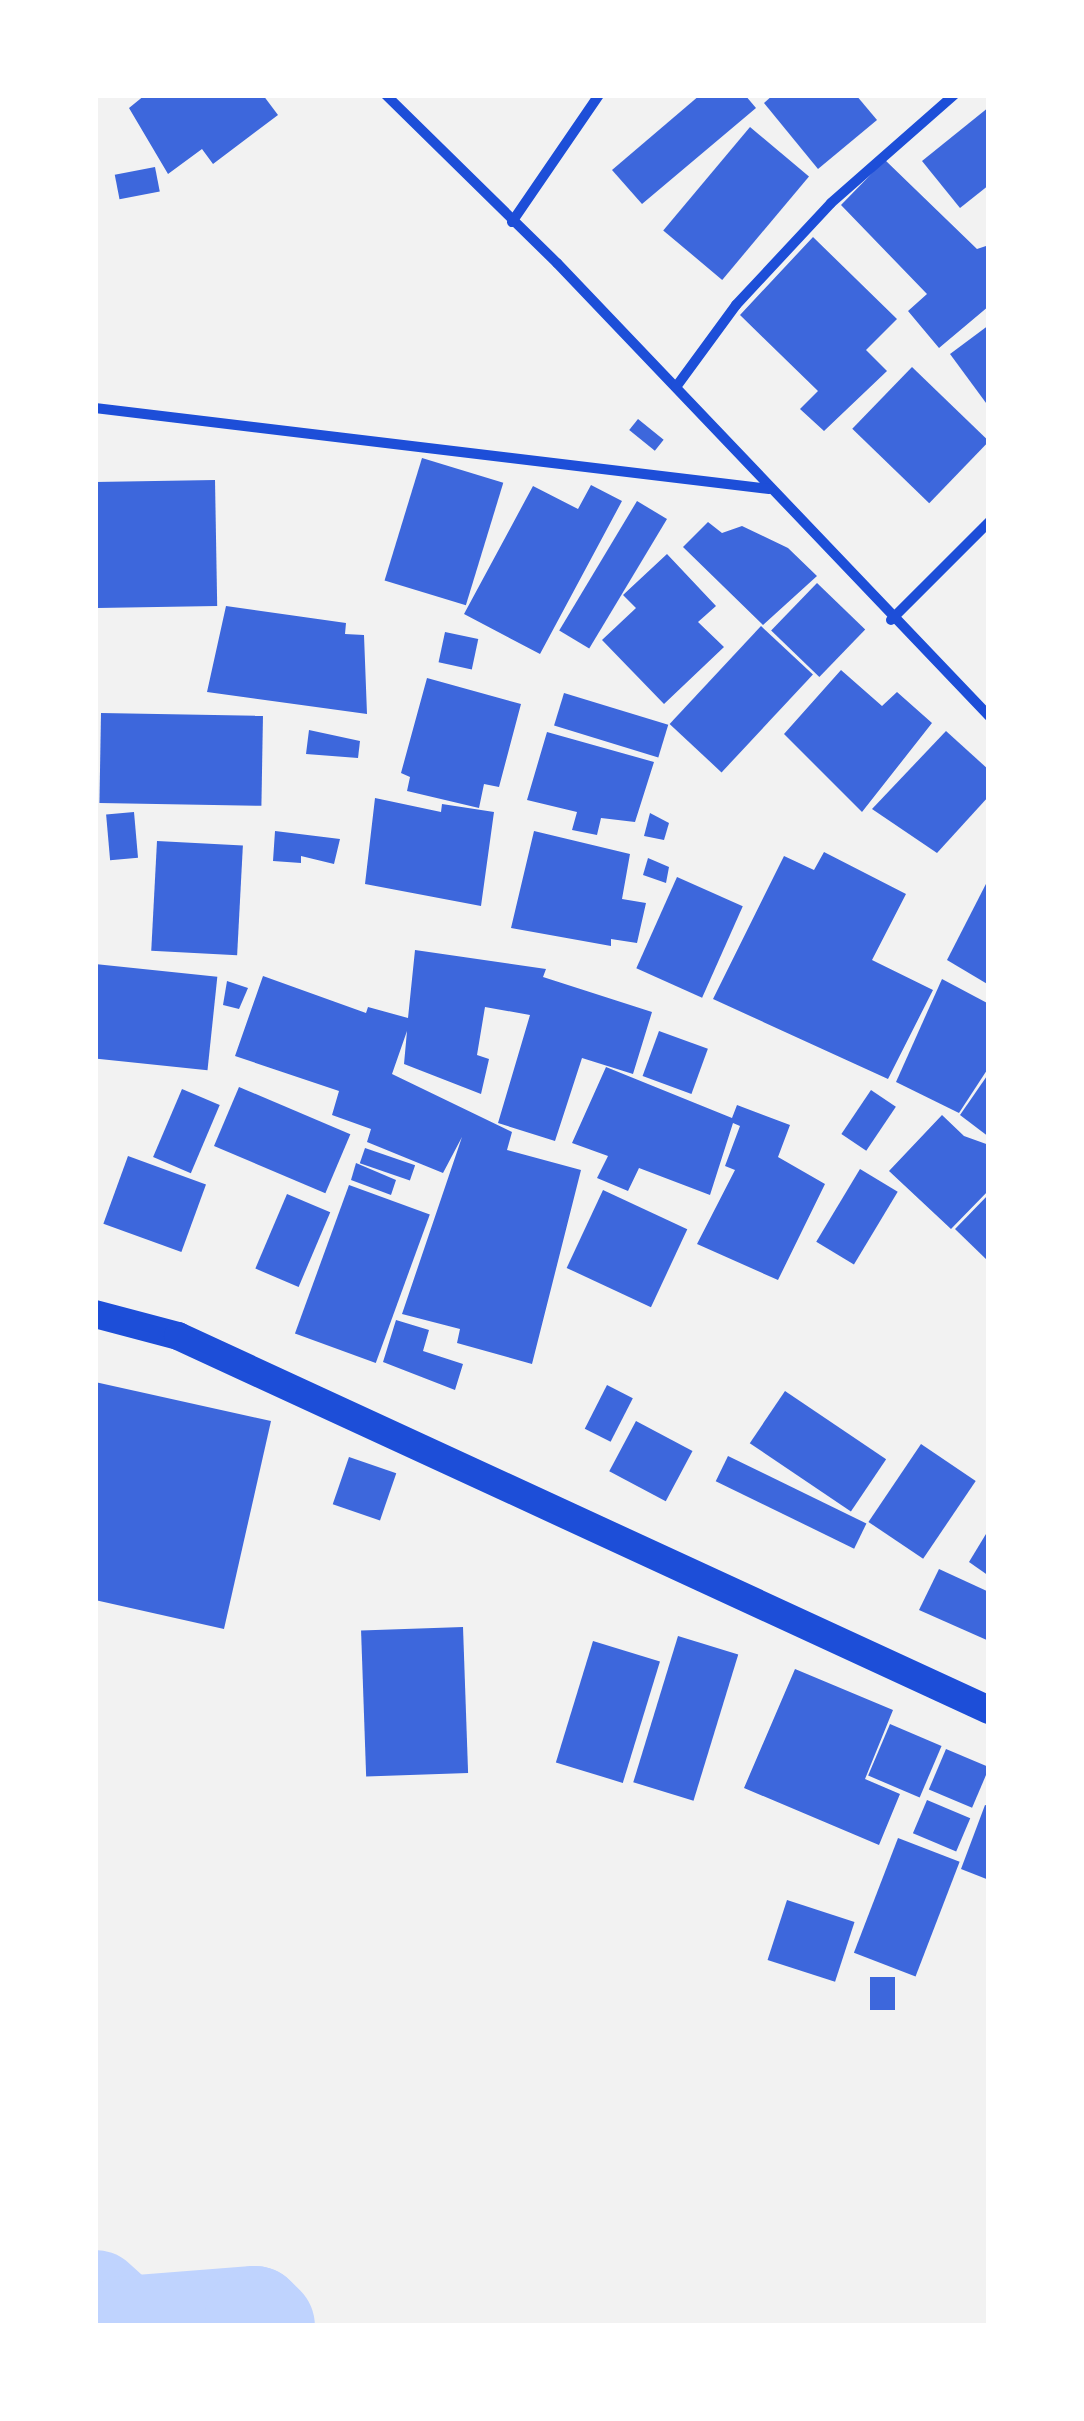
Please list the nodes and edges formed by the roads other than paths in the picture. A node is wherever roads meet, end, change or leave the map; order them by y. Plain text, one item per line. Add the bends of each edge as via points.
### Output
1 (386, 95) edge
2 (600, 95) edge
3 (954, 95) edge
4 (512, 222) junction
5 (676, 387) junction
6 (95, 408) edge
7 (771, 489) junction
8 (989, 522) edge
9 (891, 620) junction
10 (989, 716) edge
11 (95, 1314) edge
12 (989, 1710) edge

1 - 4 street
2 - 4 street
3 - 5 street via 831,203 736,305
4 - 5 street
5 - 7 street
6 - 7 street
7 - 9 street
8 - 9 street
9 - 10 street
11 - 12 highway via 178,1336

